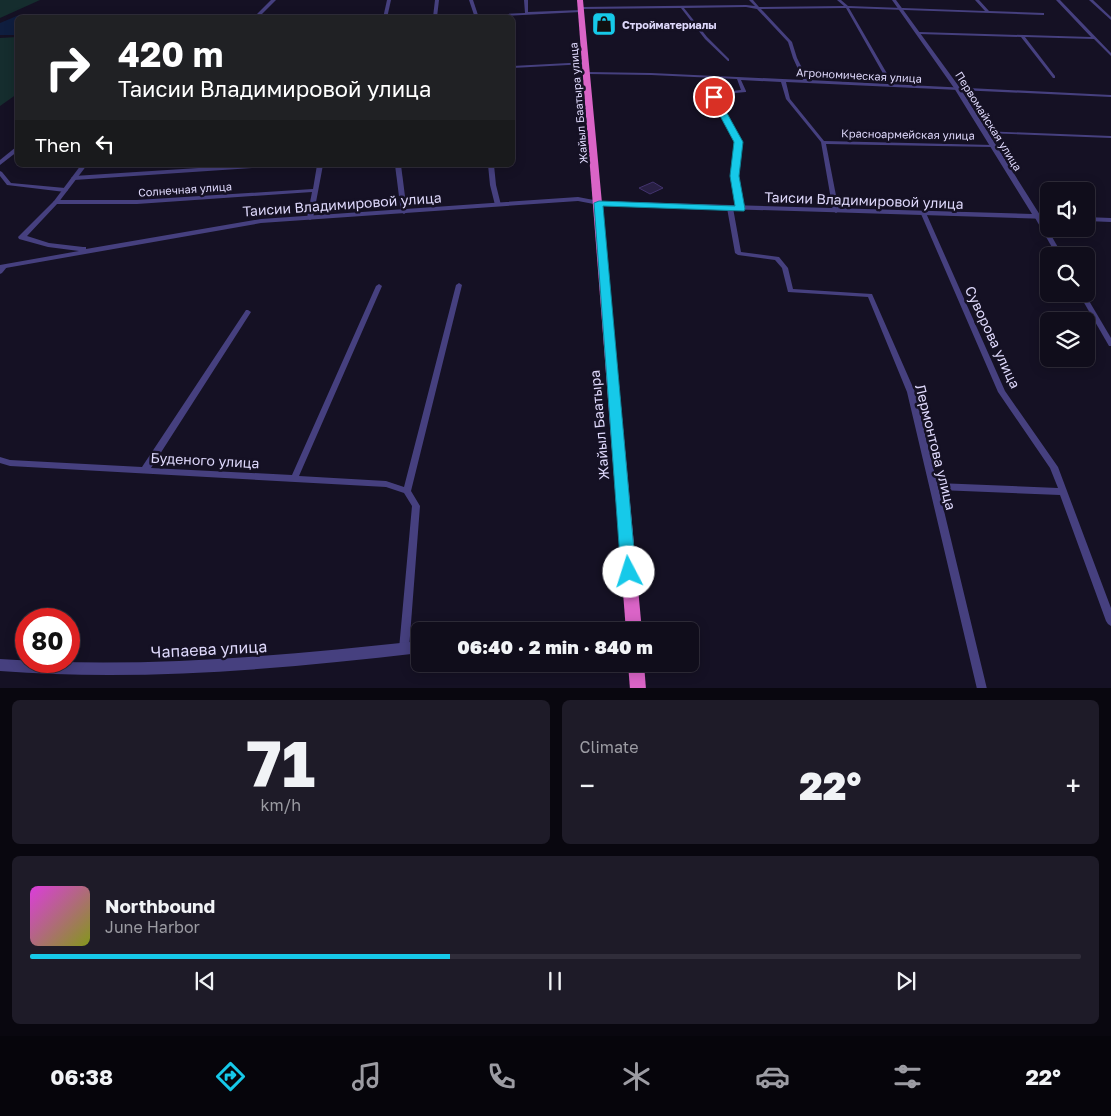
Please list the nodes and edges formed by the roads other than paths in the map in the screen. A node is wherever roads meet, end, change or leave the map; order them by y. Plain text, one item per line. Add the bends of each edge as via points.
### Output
1 (274, 0) edge
2 (389, 0) edge
3 (437, 0) edge
4 (471, 0) edge
5 (526, 0) edge
6 (751, 0) edge
7 (839, 0) edge
8 (894, 0) edge
9 (977, 0) edge
10 (1058, 0) edge
11 (1091, 0) edge
12 (581, 6) edge
13 (682, 7) junction
14 (847, 7) junction
15 (759, 8) junction
16 (901, 9) junction
17 (526, 12) junction
18 (988, 12) junction
19 (1043, 14) dead end
20 (257, 15) edge
21 (386, 15) edge
22 (434, 15) edge
23 (476, 15) edge
24 (494, 15) edge
25 (1111, 18) edge
26 (919, 33) junction
27 (1022, 36) junction
28 (1094, 38) junction
29 (1111, 55) edge
30 (728, 60) dead end
31 (587, 63) junction
32 (515, 67) edge
33 (588, 73) junction
34 (887, 77) dead end
35 (1054, 77) dead end
36 (738, 78) junction
37 (783, 80) junction
38 (806, 81) junction
39 (957, 88) junction
40 (1111, 96) edge
41 (984, 132) junction
42 (1111, 137) edge
43 (823, 142) junction
44 (993, 146) junction
45 (15, 150) edge
46 (0, 163) edge
47 (82, 167) edge
48 (238, 167) edge
49 (320, 167) edge
50 (398, 167) edge
51 (492, 167) edge
52 (0, 173) edge
53 (74, 178) junction
54 (65, 190) junction
55 (315, 190) junction
56 (56, 202) junction
57 (498, 206) junction
58 (730, 208) junction
59 (740, 209) junction
60 (599, 210) junction
61 (836, 211) junction
62 (404, 212) junction
63 (924, 214) junction
64 (1037, 216) junction
65 (1040, 216) edge
66 (310, 218) junction
67 (1095, 219) edge
68 (1111, 220) edge
69 (48, 245) junction
70 (1055, 247) edge
71 (91, 250) junction
72 (37, 260) junction
73 (1, 269) edge
74 (459, 285) dead end
75 (379, 286) dead end
76 (1087, 302) edge
77 (248, 312) dead end
78 (1111, 344) edge
79 (0, 460) edge
80 (145, 470) junction
81 (294, 479) junction
82 (934, 486) junction
83 (407, 492) junction
84 (1064, 492) junction
85 (1111, 621) edge
86 (633, 622) edge
87 (411, 648) edge
88 (404, 649) junction
89 (0, 665) edge
90 (637, 672) edge
91 (638, 688) edge
92 (982, 688) edge

1 - 20 street
2 - 21 street
3 - 22 street
4 - 23 street
5 - 17 street
6 - 15 street
7 - 14 street
8 - 16 street, Первомайская улица
9 - 18 street
10 - 28 street
11 - 25 street
12 - 13 street
12 - 17 street
12 - 31 highway, Жайыл Баатыра улица
13 - 15 street
13 - 30 street
14 - 15 street
14 - 16 street
14 - 34 street
15 - 38 street via 790,42
16 - 18 street
16 - 26 street, Первомайская улица
17 - 24 street
18 - 19 street
26 - 27 street
26 - 39 street, Первомайская улица
27 - 28 street
27 - 35 street
28 - 29 street
31 - 32 street
31 - 33 highway, Жайыл Баатыра улица
33 - 36 street, Агрономическая улица
33 - 60 highway, Жайыл Баатыра улица
36 - 37 street, Агрономическая улица
36 - 59 street via 744,91 714,97 738,142 735,176
37 - 38 street, Агрономическая улица
37 - 43 street via 788,99
38 - 39 street, Агрономическая улица
39 - 40 street, Агрономическая улица
39 - 41 street, Первомайская улица
41 - 42 street, Красноармейская улица
41 - 44 street, Первомайская улица
43 - 44 street, Красноармейская улица
43 - 61 street
44 - 64 street, Первомайская улица
45 - 46 street
47 - 53 street
48 - 53 street
49 - 55 street
50 - 62 street
51 - 57 street
52 - 54 street via 9,184
53 - 54 street
54 - 56 street
55 - 56 street, Солнечная улица via 137,202
55 - 66 street
56 - 69 street via 22,237
57 - 60 street, Таисии Владимировой улица via 578,199
57 - 62 street, Таисии Владимировой улица
58 - 59 street, Таисии Владимировой улица
58 - 60 street, Таисии Владимировой улица via 619,204
58 - 82 street, Лермонтова улица via 738,253 777,258 785,268 790,291 870,295 911,392
59 - 61 street, Таисии Владимировой улица
60 - 86 highway, Жайыл Баатыра
61 - 63 street, Таисии Владимировой улица
62 - 66 street, Таисии Владимировой улица
63 - 64 street, Таисии Владимировой улица
63 - 84 street, Суворова улица via 1002,392 1054,467
64 - 65 street, Таисии Владимировой улица
64 - 70 street, Первомайская улица
66 - 71 street, Таисии Владимировой улица via 261,220
67 - 68 street
69 - 71 street
69 - 72 street
71 - 72 street, Таисии Владимировой улица
72 - 73 street, Таисии Владимировой улица
74 - 83 street
75 - 81 street
76 - 78 street
77 - 80 street
79 - 80 street, Буденого улица
80 - 81 street, Буденого улица
81 - 83 street, Буденого улица via 386,484
82 - 84 street
82 - 92 street, Лермонтова улица
83 - 88 street via 416,506
84 - 85 street, Суворова улица
87 - 88 street, Чапаева улица
88 - 89 street, Чапаева улица via 336,658 177,668 80,670
90 - 91 highway

